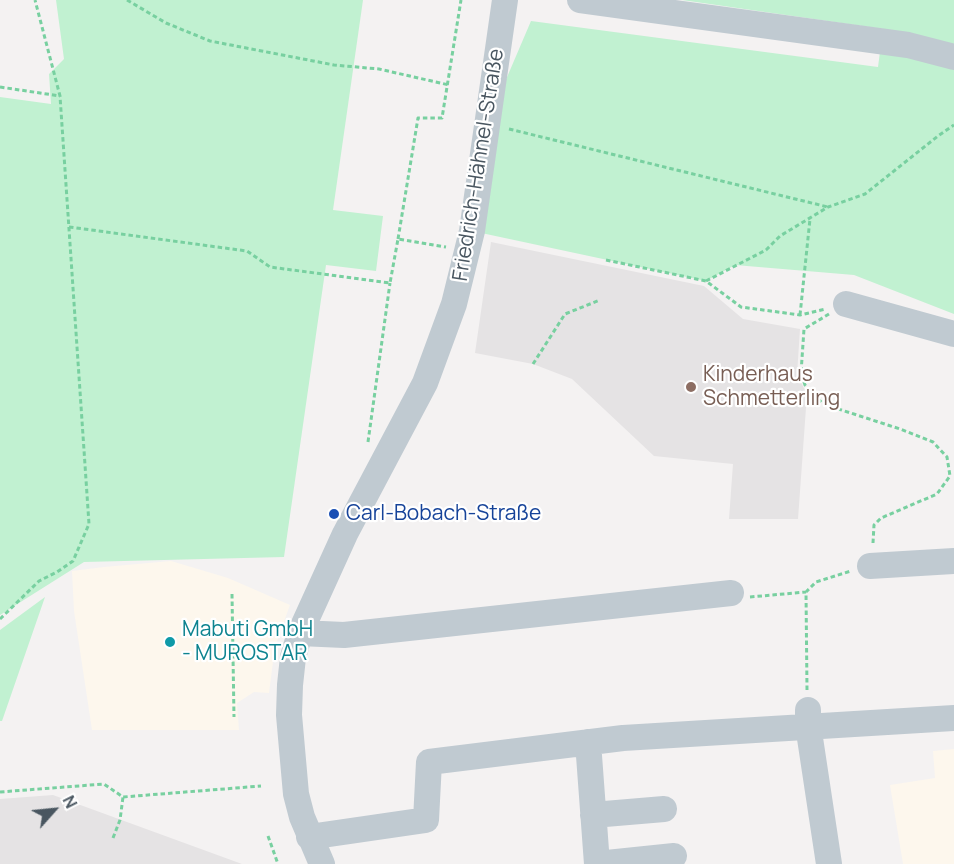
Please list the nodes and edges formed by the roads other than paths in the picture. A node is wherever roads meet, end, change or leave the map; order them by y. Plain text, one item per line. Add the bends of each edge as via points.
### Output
1 (505, 0) edge
2 (580, 0) edge
3 (954, 57) edge
4 (846, 304) road end
5 (954, 334) edge
6 (954, 561) edge
7 (870, 566) road end
8 (731, 593) road end
9 (300, 633) junction
10 (808, 718) junction
11 (954, 718) edge
12 (588, 742) junction
13 (664, 809) dead end
14 (593, 815) junction
15 (309, 837) junction
16 (674, 856) dead end
17 (322, 864) edge
18 (829, 864) edge

1 - 9 street, Friedrich-Hähnel-Straße via 469,250 454,304 430,371 345,534
2 - 3 street via 908,45
4 - 5 street
6 - 7 street
8 - 9 street via 344,635
9 - 15 street, Friedrich-Hähnel-Straße via 291,672 289,715 296,794
10 - 11 street
10 - 12 street
10 - 18 street
12 - 14 street
12 - 15 street via 429,762 426,820
13 - 14 street
14 - 16 street via 597,864
15 - 17 street, Friedrich-Hähnel-Straße

